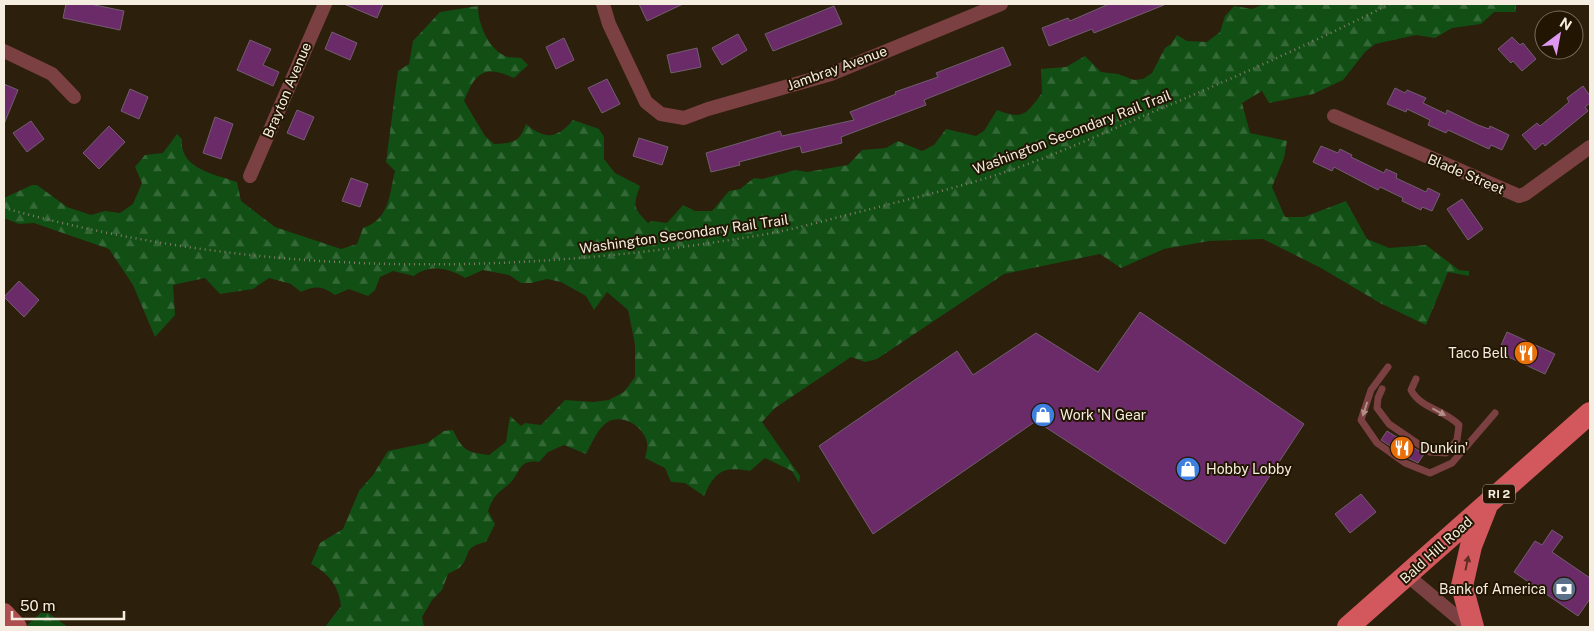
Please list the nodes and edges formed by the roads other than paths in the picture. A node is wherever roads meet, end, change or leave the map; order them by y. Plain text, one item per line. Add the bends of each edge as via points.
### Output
1 (325, 4) edge
2 (602, 4) edge
3 (1001, 4) edge
4 (4, 51) edge
5 (74, 97) dead end
6 (1334, 116) dead end
7 (1590, 147) edge
8 (250, 176) dead end
9 (1388, 367) dead end
10 (1416, 379) dead end
11 (1382, 389) dead end
12 (1590, 413) edge
13 (1495, 414) dead end
14 (1488, 503) junction
15 (1408, 576) junction
16 (4, 613) edge
17 (17, 627) edge
18 (1348, 627) edge
19 (1471, 627) edge

1 - 8 street, Brayton Avenue
2 - 3 street, Jambray Avenue via 646,102 656,111 684,118 831,74
4 - 5 street via 52,74
6 - 7 street, Blade Street via 1519,196
9 -> 13 lane via 1371,390 1361,420 1377,443 1405,463 1430,473 1452,463
10 -> 11 lane via 1411,390 1415,398 1459,425 1457,440 1446,453 1430,452 1389,424 1377,408
12 - 14 main road, Bald Hill Road / RI 2
14 - 15 main road, Bald Hill Road / RI 2
19 -> 14 main road via 1462,586 1471,546
15 - 18 main road, Bald Hill Road / RI 2
15 - 19 street
16 - 17 main road

